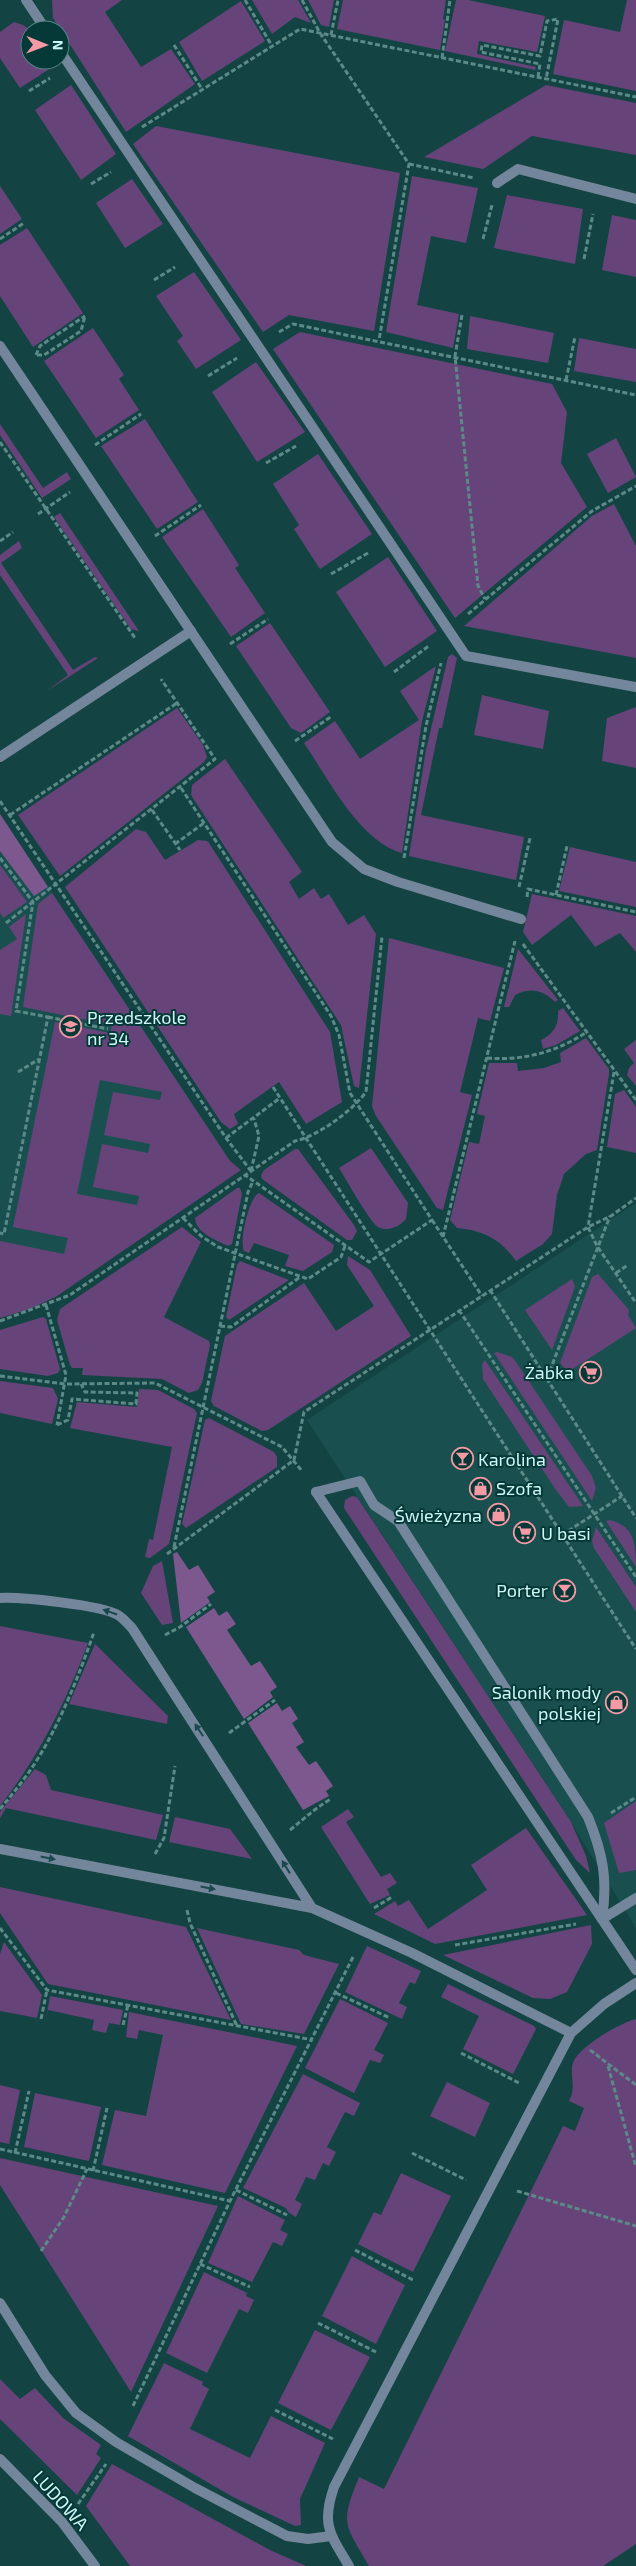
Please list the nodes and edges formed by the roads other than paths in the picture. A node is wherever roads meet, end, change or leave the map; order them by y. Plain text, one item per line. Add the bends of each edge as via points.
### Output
1 (26, 0) edge
2 (39, 20) edge
3 (70, 66) edge
4 (497, 183) road end
5 (636, 199) edge
6 (0, 346) edge
7 (191, 631) junction
8 (636, 687) edge
9 (0, 757) edge
10 (521, 919) road end
11 (0, 1598) edge
12 (0, 1849) edge
13 (636, 1898) edge
14 (312, 1908) junction
15 (602, 1919) junction
16 (636, 1970) edge
17 (636, 1983) edge
18 (571, 2033) junction
19 (0, 2304) edge
20 (0, 2459) edge
21 (331, 2536) junction
22 (95, 2566) edge
23 (349, 2566) edge

1 - 2 street
3 - 8 street via 466,656
4 - 5 street via 518,169
6 - 7 street
7 - 9 street
7 - 10 street via 332,842 364,869
14 -> 11 street via 132,1628 118,1615 101,1609 15,1597
12 -> 14 street
13 - 15 street
14 - 18 street
15 - 15 street via 316,1492 360,1481 374,1505 398,1521 588,1817 604,1867 606,1893
15 - 16 street
17 - 18 street via 604,2004
18 - 21 street via 334,2487 327,2507
19 - 21 street via 45,2375 70,2405 116,2442 287,2536 308,2539
20 - 22 street, LUDOWA via 62,2522
21 - 23 street

